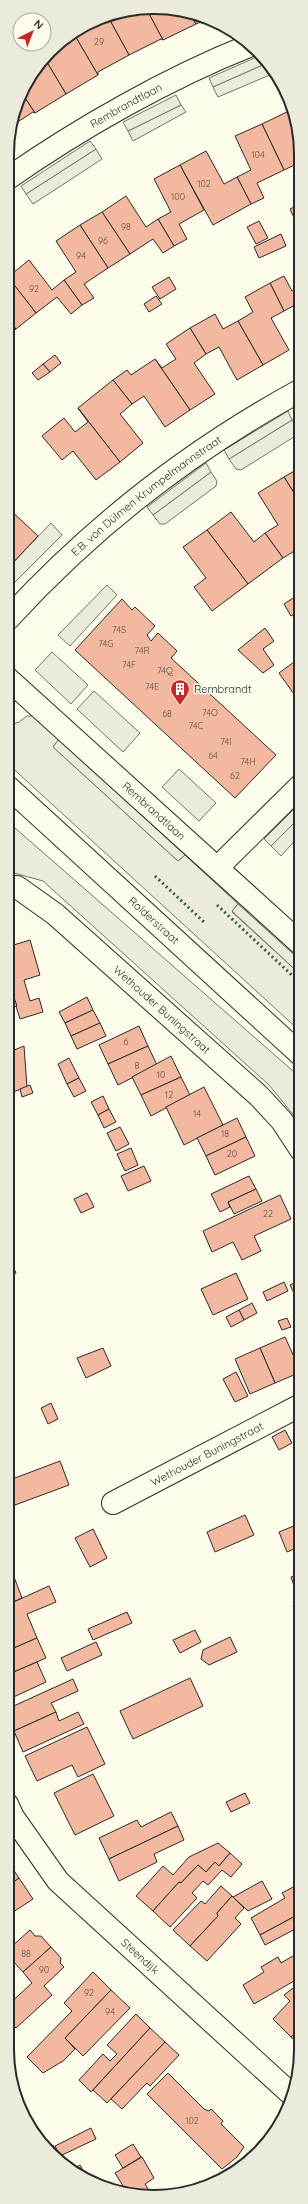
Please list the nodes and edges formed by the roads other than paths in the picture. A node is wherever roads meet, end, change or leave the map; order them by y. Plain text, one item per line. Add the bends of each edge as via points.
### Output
1 (244, 48) edge
2 (14, 175) edge
3 (294, 394) edge
4 (14, 613) edge
5 (14, 684) edge
6 (14, 792) edge
7 (294, 792) edge
8 (218, 867) junction
9 (14, 887) edge
10 (294, 938) edge
11 (294, 1049) edge
12 (294, 1140) edge
13 (294, 1409) edge
14 (113, 1503) dead end
15 (14, 1821) edge
16 (287, 2091) edge

1 - 2 street, Rembrandtlaan via 220,57 102,119
3 - 4 street, E.B. von Dülmen Krumpelmannstraat via 265,410 157,482 85,543
5 - 8 street, Rembrandtlaan
6 - 11 street, Rolderstraat
7 - 8 street
8 - 10 street, Rembrandtlaan
9 - 12 street, Wethouder Buningstraat via 55,914 259,1096
13 - 14 street, Wethouder Buningstraat
15 - 16 street, Steendijk via 58,1881

